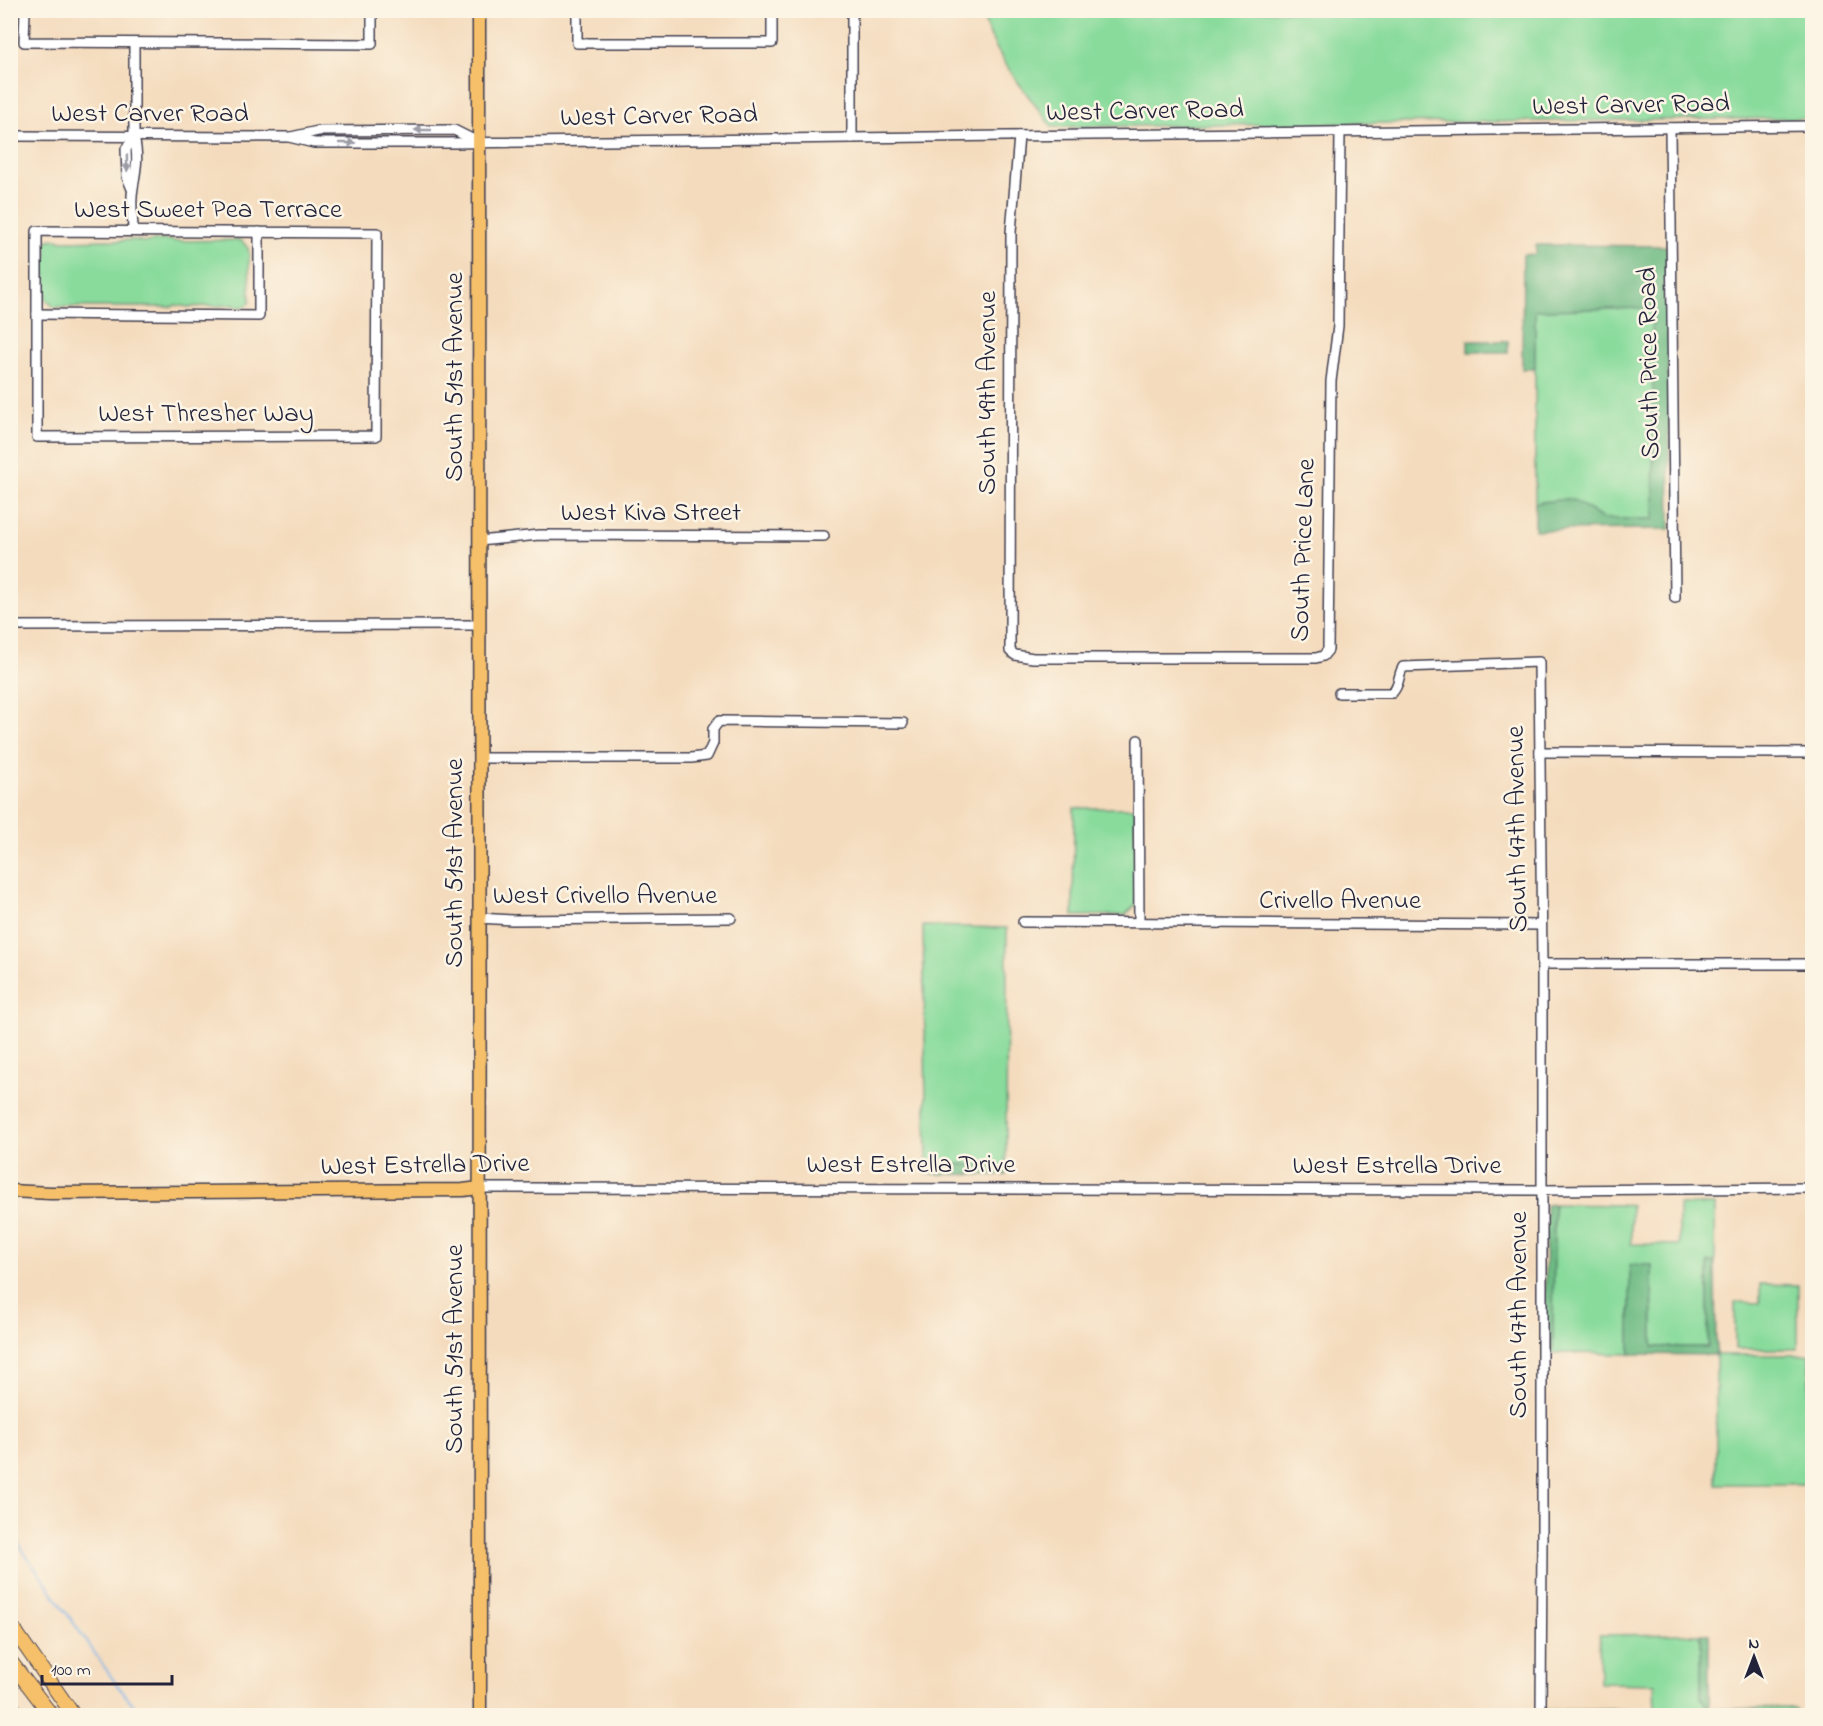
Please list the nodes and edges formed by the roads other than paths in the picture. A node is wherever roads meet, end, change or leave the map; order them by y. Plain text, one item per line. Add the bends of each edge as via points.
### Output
1 (25, 10) edge
2 (372, 10) edge
3 (479, 10) edge
4 (577, 10) edge
5 (772, 10) edge
6 (852, 10) edge
7 (134, 43) junction
8 (1812, 126) edge
9 (1670, 128) junction
10 (10, 136) edge
11 (1019, 136) junction
12 (134, 137) junction
13 (852, 138) junction
14 (1340, 139) junction
15 (479, 142) junction
16 (133, 231) junction
17 (259, 232) junction
18 (37, 314) junction
19 (376, 436) joint
20 (824, 536) dead end
21 (479, 542) junction
22 (1675, 598) dead end
23 (479, 625) junction
24 (10, 627) edge
25 (1010, 651) joint
26 (1339, 693) dead end
27 (903, 723) dead end
28 (1138, 740) dead end
29 (1540, 752) junction
30 (1812, 753) edge
31 (479, 758) junction
32 (479, 918) junction
33 (731, 918) dead end
34 (1023, 922) dead end
35 (1139, 922) junction
36 (1542, 925) junction
37 (1542, 964) junction
38 (1812, 964) edge
39 (479, 1188) junction
40 (1812, 1188) edge
41 (1541, 1190) junction
42 (10, 1191) edge
43 (10, 1624) edge
44 (10, 1661) edge
45 (10, 1705) edge
46 (19, 1716) edge
47 (52, 1716) edge
48 (74, 1716) edge
49 (480, 1716) edge
50 (1541, 1716) edge

1 - 7 street via 24,42
2 - 7 street via 372,44
3 - 15 main road, South 51st Avenue
4 - 5 street via 577,43 772,43
6 - 13 street
7 - 12 street
8 - 9 street, West Carver Road
9 - 14 street, West Carver Road
9 - 22 street, South Price Road
10 - 12 street, West Carver Road
11 - 13 street, West Carver Road
11 - 14 street, West Carver Road
11 - 25 street, South 49th Avenue via 1011,232
12 - 15 street, West Carver Road via 289,137 314,143
12 - 16 street via 137,151 132,189
13 - 15 street, West Carver Road
14 - 25 street, South Price Lane via 1338,326 1331,381 1328,650 1316,658 1033,658
15 - 21 main road, South 51st Avenue
16 - 17 street, West Sweet Pea Terrace
16 - 18 street, West Sweet Pea Terrace via 37,231
17 - 18 street via 259,316
17 - 19 street, West Sweet Pea Terrace via 377,233
18 - 19 street, West Thresher Way via 37,437
20 - 21 street, West Kiva Street via 539,535
21 - 23 main road, South 51st Avenue
23 - 24 street
23 - 31 main road, South 51st Avenue
26 - 29 street, South 47th Avenue via 1392,693 1399,685 1402,667 1539,662
27 - 31 street via 718,721 707,756 691,758
28 - 35 street
29 - 30 street
29 - 36 street, South 47th Avenue
31 - 32 main road, South 51st Avenue
32 - 33 street, West Crivello Avenue
32 - 39 main road, South 51st Avenue
34 - 35 street
35 - 36 street, Crivello Avenue
36 - 37 street, South 47th Avenue
37 - 38 street
37 - 41 street, South 47th Avenue
39 - 41 street, West Estrella Drive
39 - 42 main road, West Estrella Drive
39 - 49 main road, South 51st Avenue
40 - 41 street, West Estrella Drive
41 - 50 street, South 47th Avenue
43 - 48 highway
44 - 47 highway
45 - 46 highway

